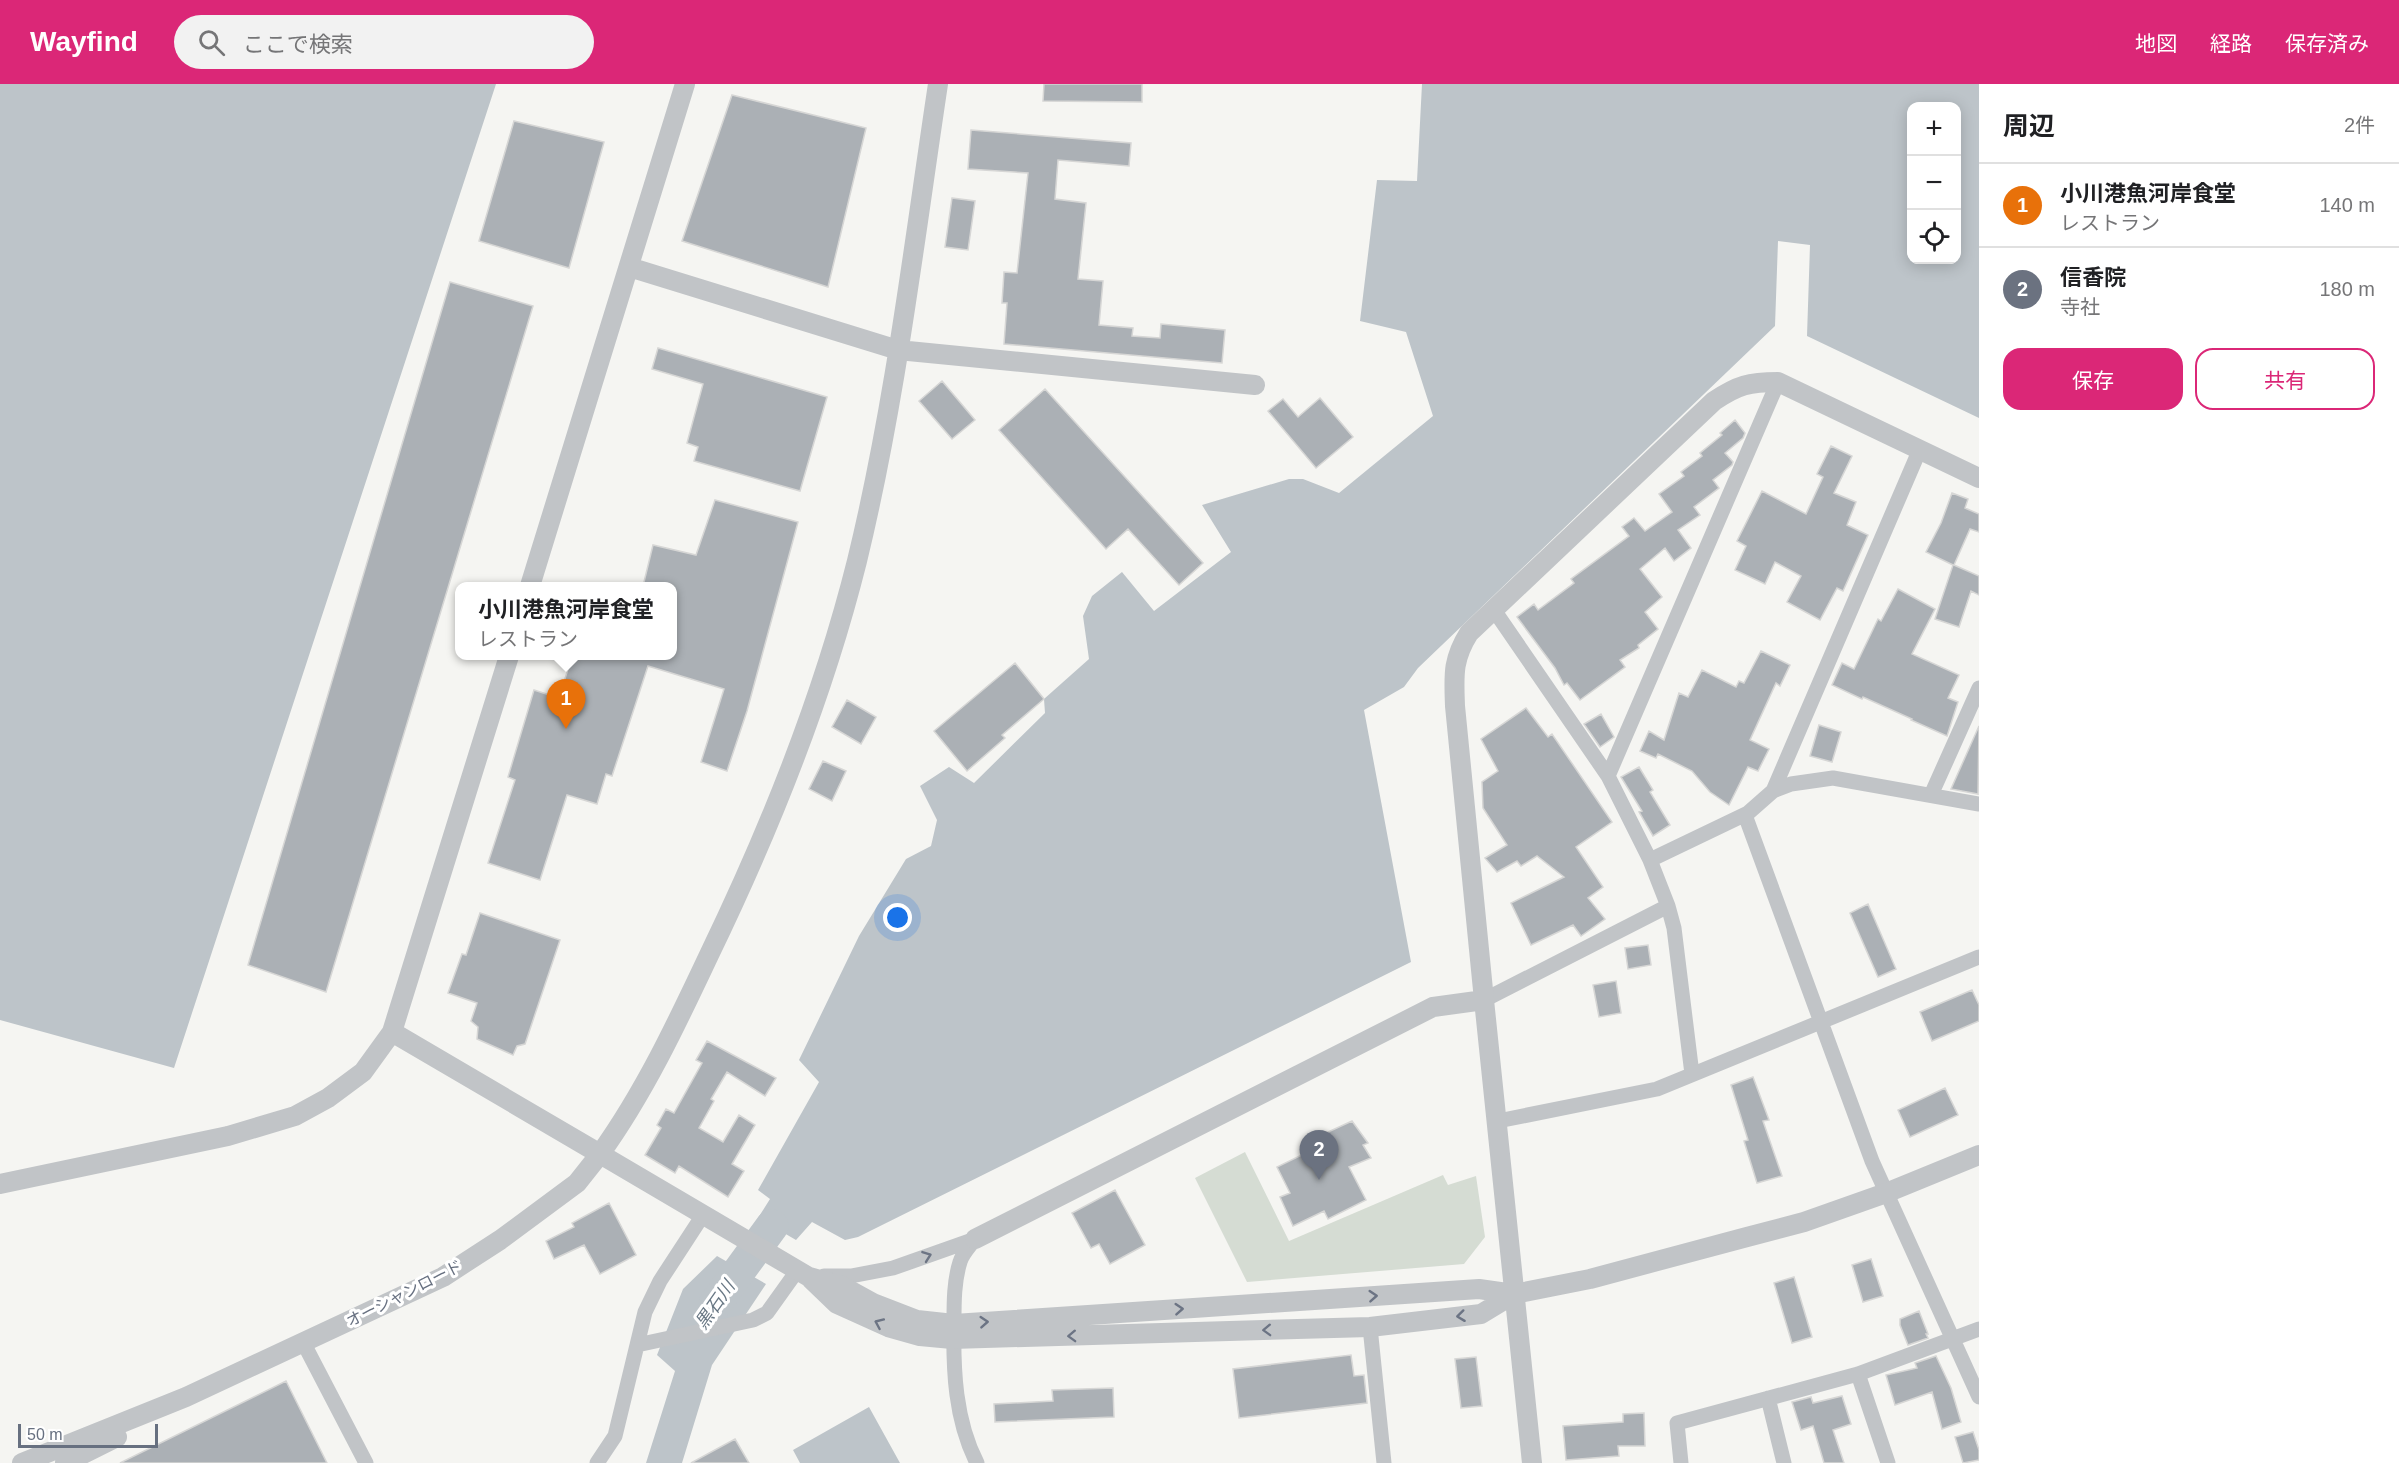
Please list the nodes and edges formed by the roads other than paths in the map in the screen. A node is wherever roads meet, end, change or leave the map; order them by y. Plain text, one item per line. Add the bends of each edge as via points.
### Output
1 (685, 84) edge
2 (938, 84) edge
3 (629, 267) junction
4 (898, 350) junction
5 (1778, 382) junction
6 (1255, 385) dead end
7 (1920, 449) junction
8 (1979, 478) edge
9 (531, 582) edge
10 (1494, 610) junction
11 (508, 660) edge
12 (1979, 688) edge
13 (1608, 776) junction
14 (1773, 791) junction
15 (1931, 795) junction
16 (1979, 804) edge
17 (1744, 815) junction
18 (1650, 860) junction
19 (1668, 906) junction
20 (1979, 957) edge
21 (1484, 1000) junction
22 (1821, 1022) junction
23 (392, 1032) junction
24 (1692, 1074) junction
25 (1498, 1121) junction
26 (600, 1154) junction
27 (1979, 1155) edge
28 (0, 1184) edge
29 (1886, 1193) junction
30 (703, 1215) junction
31 (975, 1239) junction
32 (797, 1270) junction
33 (1514, 1294) junction
34 (1370, 1327) junction
35 (1979, 1329) edge
36 (953, 1332) junction
37 (1952, 1340) junction
38 (303, 1342) junction
39 (637, 1346) junction
40 (1858, 1374) junction
41 (186, 1396) junction
42 (1979, 1397) edge
43 (1768, 1398) junction
44 (22, 1463) edge
45 (65, 1463) edge
46 (366, 1463) edge
47 (597, 1463) edge
48 (977, 1463) edge
49 (1384, 1463) edge
50 (1532, 1463) edge
51 (1681, 1463) edge
52 (1784, 1463) edge
53 (1888, 1463) edge

1 - 3 street
2 - 4 street, オーシャンロード
3 - 4 street
3 - 9 street
4 - 6 street
4 - 26 street, オーシャンロード via 856,562 816,699 778,802 697,981 624,1121
5 - 7 street
5 - 10 street via 1736,386 1713,401
5 - 13 street
7 - 8 street
7 - 14 street
10 - 13 street
10 - 21 street via 1469,633 1460,648 1454,674
11 - 23 street
12 - 15 street
13 - 18 street
14 - 15 street via 1791,784 1833,778
14 - 17 street
15 - 16 street
17 - 18 street
17 - 22 street
18 - 19 street
19 - 21 street
19 - 24 street
20 - 22 street
21 - 25 street
21 - 31 street via 1434,1007
22 - 24 street
22 - 29 street
23 - 26 street
23 - 28 street via 363,1072 295,1116 228,1136
24 - 25 street via 1657,1089
25 - 33 street
26 - 30 street
26 - 38 street, オーシャンロード via 577,1183 443,1277
27 - 29 street
29 - 33 street via 1769,1231 1590,1279
29 - 37 street
30 - 32 street
30 - 39 street via 660,1281 645,1312
32 -> 31 street via 851,1276 894,1268
31 - 36 street via 960,1260
32 - 36 street via 837,1304 888,1327 920,1336
32 - 39 street via 767,1313 753,1320
33 -> 34 street via 1481,1314
36 -> 33 street via 1479,1290
33 - 50 street
34 -> 36 street
34 - 49 street
35 - 37 street
36 - 48 street via 957,1400
37 - 40 street
37 - 42 street
38 - 41 street, オーシャンロード
38 - 46 street
39 - 47 street via 615,1436
40 - 43 street
40 - 53 street
41 - 44 street, オーシャンロード
41 - 45 street, オーシャンロード via 168,1412
43 - 51 street via 1677,1423
43 - 52 street

